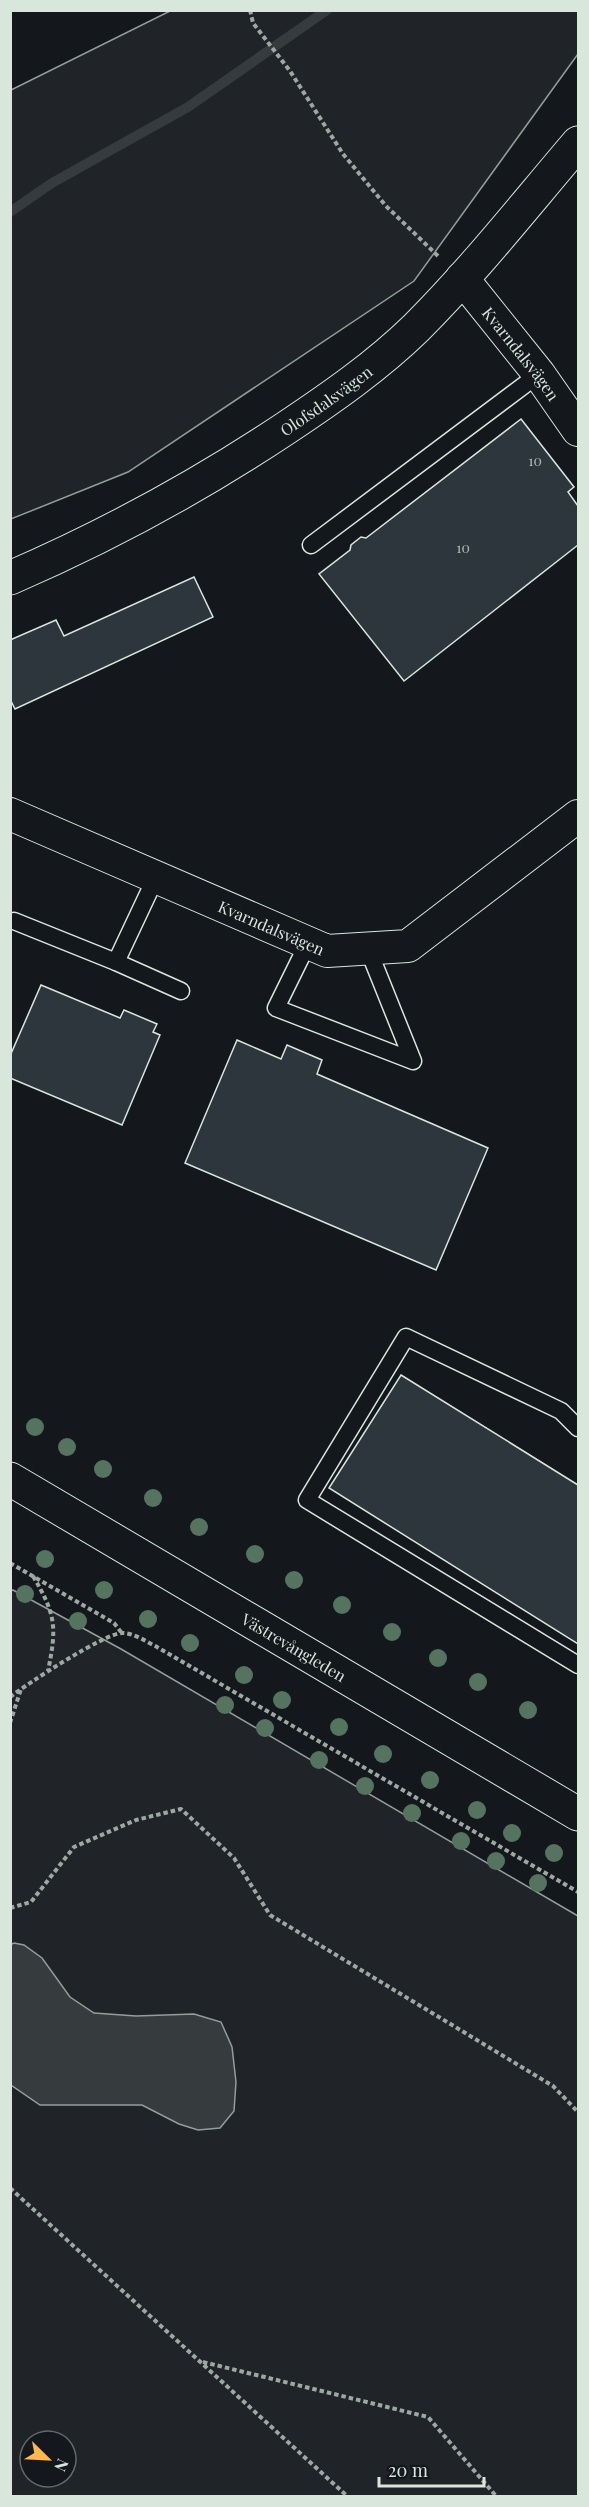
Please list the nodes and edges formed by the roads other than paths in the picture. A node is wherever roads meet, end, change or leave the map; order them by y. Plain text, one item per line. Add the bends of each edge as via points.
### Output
1 (579, 143) edge
2 (462, 278) junction
3 (539, 374) junction
4 (579, 430) edge
5 (311, 545) dead end
6 (10, 578) edge
7 (10, 814) edge
8 (579, 816) edge
9 (156, 877) junction
10 (14, 921) dead end
11 (308, 943) junction
12 (368, 949) junction
13 (117, 962) junction
14 (181, 991) dead end
15 (579, 1428) edge
16 (10, 1479) edge
17 (579, 1665) edge
18 (579, 1814) edge

1 - 2 street, Olofsdalsvägen
2 - 3 street, Kvarndalsvägen
2 - 6 street, Olofsdalsvägen via 414,329 339,392 230,465 151,510
3 - 4 street, Kvarndalsvägen
3 - 5 lane
7 - 9 street, Kvarndalsvägen
8 - 12 street, Kvarndalsvägen via 408,946
9 - 11 street, Kvarndalsvägen
9 - 13 lane
10 - 13 lane
11 - 12 street, Kvarndalsvägen via 327,951
11 - 12 lane via 276,1008 413,1061
13 - 14 lane
15 - 17 lane via 561,1411 406,1337 307,1500
16 - 18 street, Västrevångleden

